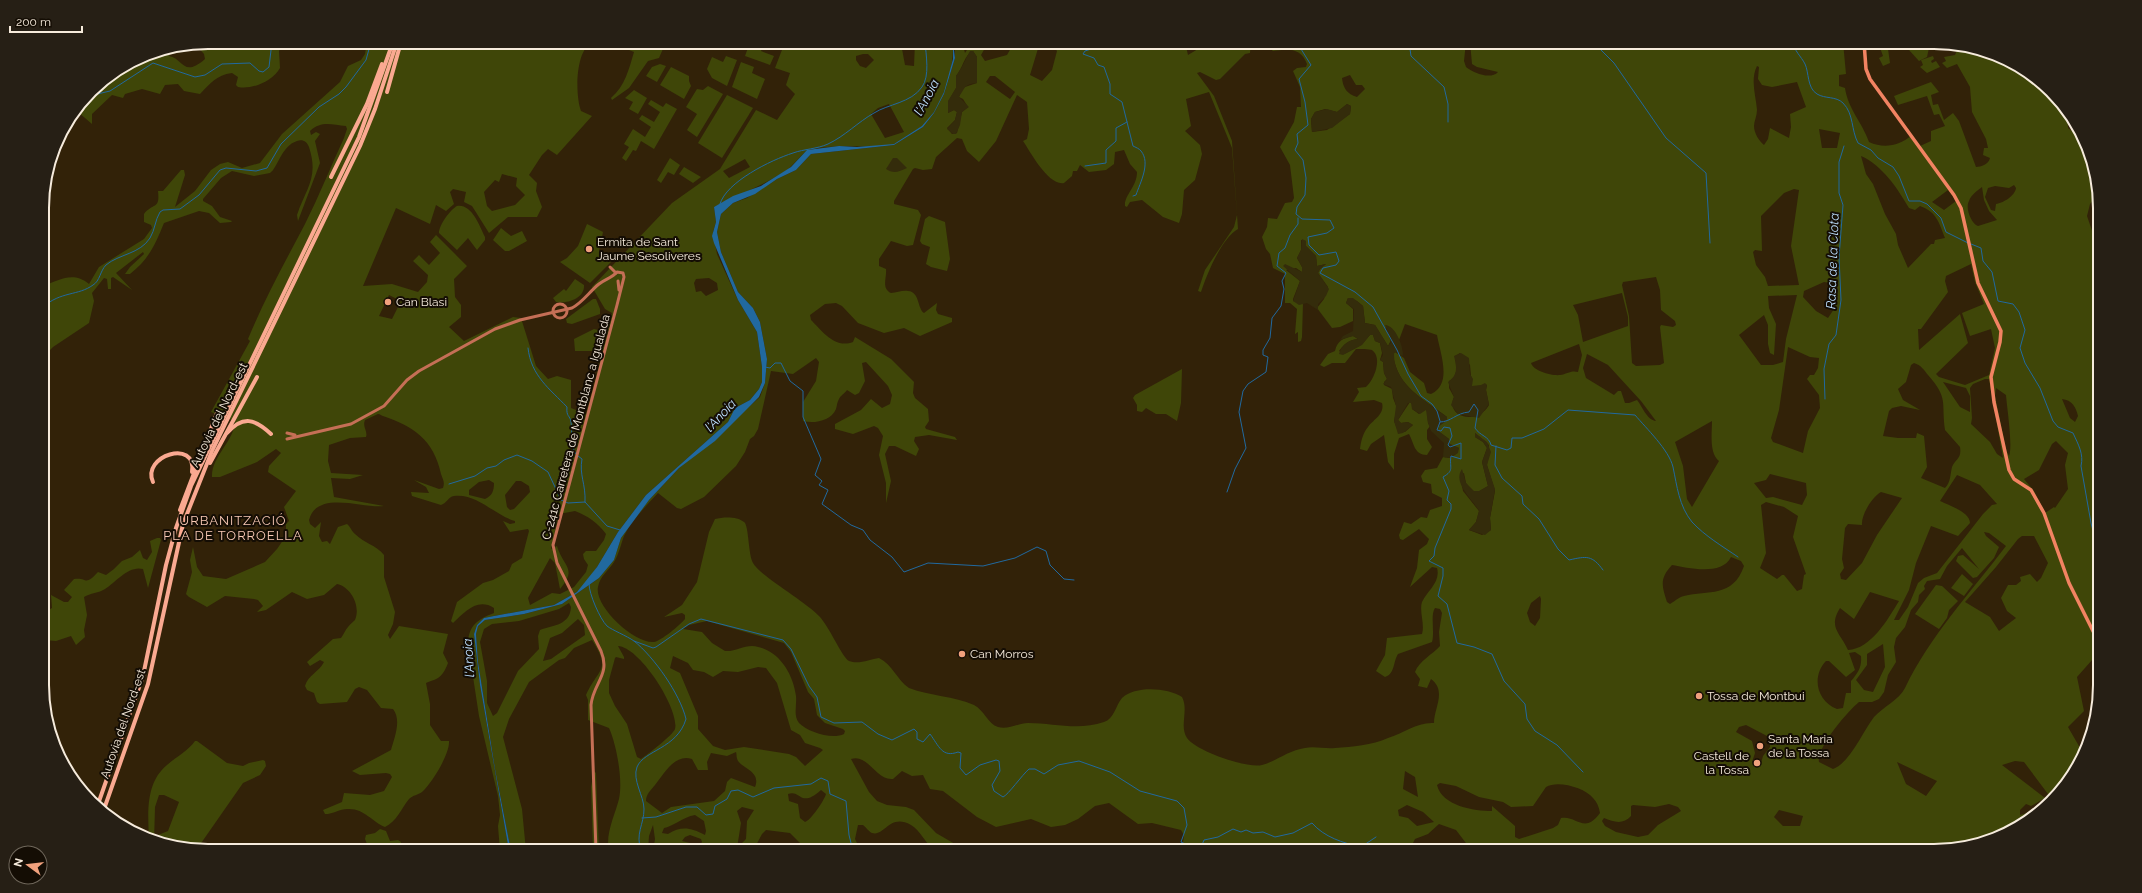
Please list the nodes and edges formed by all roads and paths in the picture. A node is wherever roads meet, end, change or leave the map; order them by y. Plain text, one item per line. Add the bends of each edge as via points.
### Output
1 (389, 49) edge
2 (389, 49) edge
3 (395, 49) edge
4 (399, 49) edge
5 (1865, 49) edge
6 (386, 92) dead end
7 (331, 177) dead end
8 (610, 267) dead end
9 (616, 277) junction
10 (622, 281) junction
11 (619, 296) junction
12 (567, 310) junction
13 (553, 313) junction
14 (257, 377) dead end
15 (217, 413) dead end
16 (286, 433) dead end
17 (271, 434) dead end
18 (297, 435) junction
19 (287, 439) dead end
20 (219, 445) junction
21 (153, 482) dead end
22 (186, 492) junction
23 (181, 532) junction
24 (162, 584) junction
25 (2093, 631) edge
26 (99, 801) edge
27 (105, 806) edge
28 (596, 844) edge

1 - 7 highway via 367,104
2 - 24 highway, Autovia del Nord-est via 358,137 194,481 176,528
3 - 23 highway, Autovia del Nord-est via 366,133 212,451
4 - 6 highway
5 - 25 main road via 1869,77 1958,202 1978,283 2001,331 1992,366 1991,388 2009,470 2014,478 2032,492 2044,513 2070,587
8 - 9 main road
9 - 10 main road
9 - 10 main road via 623,273
9 - 11 main road
9 - 12 main road via 599,284
10 - 11 main road, C-241c Carretera de Montblanc a Igualada
11 - 28 main road, C-241c Carretera de Montblanc a Igualada via 554,541 557,562 605,663 591,705
12 - 13 main road
12 - 13 main road via 566,316 563,317
12 - 13 main road via 564,306 558,305 554,307
13 - 18 main road via 506,324 430,364 407,380 388,403 370,415 333,429
14 - 20 highway
15 - 22 highway
16 - 18 main road
17 - 20 highway via 260,424 246,421 233,427
18 - 19 main road
20 - 23 highway
21 - 22 highway via 151,472 159,460 171,454 183,453 191,459 193,467
22 - 24 highway via 170,540
23 - 27 highway, Autovia del Nord-est via 148,684
24 - 26 highway, Autovia del Nord-est via 135,704

